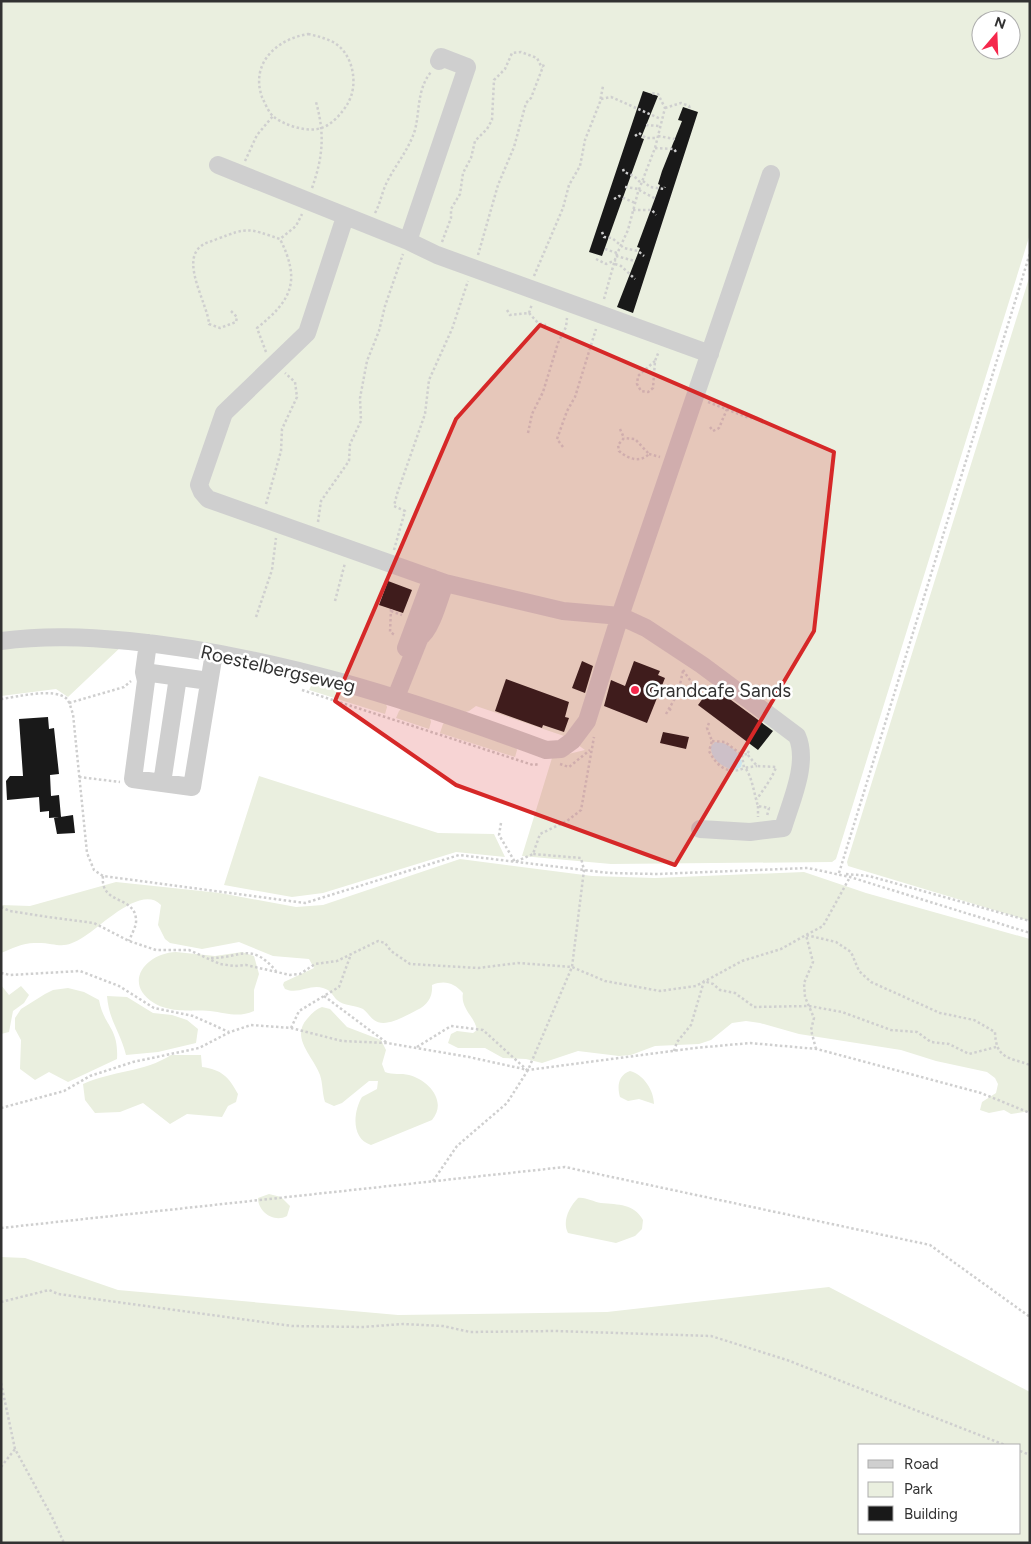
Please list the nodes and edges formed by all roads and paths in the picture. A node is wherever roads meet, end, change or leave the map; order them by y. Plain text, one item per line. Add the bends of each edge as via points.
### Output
1 (439, 61) joint
2 (544, 64) dead end
3 (542, 68) junction
4 (603, 86) dead end
5 (650, 94) dead end
6 (601, 99) junction
7 (316, 102) dead end
8 (665, 108) junction
9 (690, 109) dead end
10 (274, 116) junction
11 (661, 119) junction
12 (646, 125) dead end
13 (659, 125) junction
14 (321, 128) junction
15 (635, 136) dead end
16 (658, 137) junction
17 (675, 139) dead end
18 (655, 148) junction
19 (676, 152) dead end
20 (218, 164) dead end
21 (624, 169) dead end
22 (240, 174) junction
23 (771, 174) dead end
24 (643, 183) junction
25 (625, 187) dead end
26 (665, 187) dead end
27 (639, 190) junction
28 (614, 199) dead end
29 (656, 199) dead end
30 (307, 201) junction
31 (635, 203) junction
32 (633, 210) junction
33 (656, 216) dead end
34 (345, 217) junction
35 (370, 225) junction
36 (602, 232) dead end
37 (280, 239) junction
38 (408, 241) junction
39 (620, 244) junction
40 (605, 249) dead end
41 (1030, 253) edge
42 (437, 255) junction
43 (616, 256) junction
44 (644, 256) dead end
45 (596, 259) dead end
46 (635, 261) dead end
47 (615, 264) junction
48 (473, 268) junction
49 (635, 278) dead end
50 (533, 290) junction
51 (567, 302) junction
52 (507, 310) dead end
53 (231, 311) dead end
54 (529, 313) junction
55 (599, 313) junction
56 (546, 325) dead end
57 (665, 338) junction
58 (710, 354) junction
59 (655, 361) junction
60 (275, 364) junction
61 (695, 397) junction
62 (727, 409) junction
63 (759, 418) dead end
64 (710, 427) dead end
65 (620, 429) dead end
66 (528, 433) dead end
67 (624, 438) junction
68 (563, 447) dead end
69 (261, 518) junction
70 (280, 524) junction
71 (316, 538) junction
72 (350, 550) junction
73 (390, 564) junction
74 (438, 581) junction
75 (335, 601) dead end
76 (620, 616) junction
77 (256, 618) dead end
78 (410, 618) dead end
79 (399, 636) dead end
80 (1, 642) edge
81 (148, 643) junction
82 (214, 653) junction
83 (683, 671) dead end
84 (144, 672) junction
85 (178, 677) junction
86 (210, 681) junction
87 (302, 690) dead end
88 (678, 693) junction
89 (392, 696) junction
90 (690, 697) dead end
91 (1, 699) edge
92 (69, 703) junction
93 (668, 709) junction
94 (673, 711) dead end
95 (666, 714) dead end
96 (709, 723) dead end
97 (712, 742) junction
98 (742, 755) junction
99 (547, 758) junction
100 (757, 766) junction
101 (745, 769) junction
102 (79, 777) junction
103 (133, 779) junction
104 (162, 783) junction
105 (756, 800) junction
106 (760, 818) junction
107 (501, 823) dead end
108 (700, 829) dead end
109 (533, 854) junction
110 (514, 862) junction
111 (584, 870) junction
112 (838, 874) junction
113 (103, 876) junction
114 (850, 877) junction
115 (1, 907) edge
116 (1030, 921) edge
117 (1030, 933) edge
118 (806, 935) junction
119 (129, 941) junction
120 (351, 954) junction
121 (209, 958) junction
122 (572, 967) junction
123 (277, 972) junction
124 (1, 973) edge
125 (704, 981) junction
126 (324, 996) junction
127 (809, 1006) junction
128 (291, 1028) junction
129 (230, 1032) junction
130 (387, 1043) junction
131 (996, 1047) junction
132 (416, 1048) junction
133 (817, 1049) junction
134 (674, 1051) junction
135 (1030, 1065) edge
136 (528, 1070) junction
137 (1, 1108) edge
138 (1030, 1113) edge
139 (433, 1181) junction
140 (1, 1228) edge
141 (1, 1302) edge
142 (1030, 1317) edge
143 (1, 1383) edge
144 (1003, 1444) edge
145 (15, 1449) junction
146 (1, 1467) edge
147 (64, 1543) edge

1 - 35 path via 426,78 405,156 388,180
1 - 38 street via 441,57 467,67
2 - 3 path
3 - 42 path via 538,58 521,52 512,53 494,80 492,120 475,141 463,173 460,194 451,209
3 - 48 path via 526,103
4 - 6 path
5 - 8 path via 658,94
6 - 11 path via 612,97
6 - 50 path via 585,140 580,166 545,245
7 - 14 path
8 - 9 path via 681,103
8 - 11 path
10 - 14 path via 299,127
10 - 14 path via 265,104 259,76 270,52 293,36 308,34 322,37 335,43 349,59 354,81 348,104
10 - 22 path via 257,136
11 - 13 path
12 - 13 path
13 - 16 path
14 - 30 path via 323,152
15 - 16 path via 639,133 646,138
16 - 17 path
16 - 18 path
18 - 19 path via 670,148
18 - 24 path
20 - 22 street
21 - 24 path
22 - 30 street
23 - 58 street
24 - 26 path via 650,187
24 - 27 path
25 - 27 path
27 - 29 path
27 - 31 path
28 - 31 path via 619,196
30 - 34 street
30 - 37 path via 296,226
31 - 32 path
32 - 33 path via 652,210
32 - 39 path
34 - 35 street
34 - 60 street via 307,333
35 - 38 street
36 - 39 path via 604,237
37 - 53 path via 244,229 197,248 194,256 195,282 209,316 209,324 220,328 236,322 237,317
37 - 60 path via 291,264 288,296 276,313 257,328 262,347
38 - 42 street
38 - 71 path via 367,361 360,398 361,421 350,444 346,467 321,501
39 - 43 path
39 - 44 path
40 - 43 path
41 - 112 path
42 - 48 street
43 - 45 path via 606,264
43 - 46 path
43 - 47 path
47 - 49 path
47 - 55 path
48 - 50 street
48 - 73 path via 452,329 429,380 425,414 397,494 394,506 405,511
50 - 51 street
50 - 54 path
51 - 55 street
51 - 66 path via 566,327 532,414
52 - 54 path via 516,316
54 - 56 path via 538,323
55 - 57 street
55 - 68 path via 575,397 557,439
57 - 58 street
57 - 59 path
58 - 61 street
59 - 59 path via 654,388 648,392 641,391 637,384 638,376
60 - 69 path via 295,382 297,397 282,429 281,451 272,479 272,491
60 - 69 street via 224,413 199,486 208,498
61 - 62 path
61 - 76 street
62 - 63 path via 749,418
62 - 64 path via 721,427 713,431
65 - 67 path
67 - 67 path via 618,445 624,456 641,459 649,454 635,439
69 - 70 street
70 - 71 street
70 - 77 path via 272,570
71 - 72 street
72 - 73 street
72 - 75 path
73 - 74 street
74 - 76 street via 563,611
74 - 89 street
76 - 99 street via 587,721 572,741
76 - 106 street via 646,628 665,647 702,665 797,736 802,747 800,767 783,828
78 - 79 path via 391,610 390,632
80 - 81 street, Roestelbergseweg via 36,636
81 - 82 street, Roestelbergseweg
81 - 84 street
82 - 86 street
82 - 89 street, Roestelbergseweg
83 - 88 path
84 - 85 street
84 - 92 path via 124,687
84 - 103 street via 146,681
85 - 86 street
85 - 104 street
86 - 104 street via 192,787
87 - 99 path via 534,765
88 - 90 path
88 - 93 path
89 - 99 street, Roestelbergseweg
91 - 92 path via 53,692
92 - 102 path
93 - 94 path
93 - 95 path
96 - 97 path via 707,728
97 - 98 path via 725,742
97 - 101 path via 709,751 720,766 737,771
98 - 100 path via 748,752
98 - 101 path
99 - 109 path via 568,767 590,750 581,810 540,834
100 - 101 path
100 - 105 path via 776,768
101 - 105 path via 751,776
102 - 103 path via 127,783
102 - 113 path via 87,853 94,870
103 - 104 street
105 - 106 path
106 - 108 street
107 - 110 path via 499,834
109 - 110 path
109 - 111 path via 581,858
110 - 111 path
110 - 113 path via 459,854 305,902
111 - 112 path via 658,874 808,868
111 - 122 path
112 - 114 path
112 - 116 path via 869,876
113 - 119 path via 102,887 106,893 130,906 134,913 136,923
114 - 117 path
114 - 118 path via 823,926
115 - 119 path via 94,923
118 - 125 path via 782,949 742,961
118 - 127 path via 813,962 804,983
118 - 131 path via 836,942 851,952 859,971 872,982 940,1013 974,1020 995,1032
119 - 121 path via 156,950 189,950
120 - 122 path via 378,941 410,964 478,968 518,963
120 - 123 path via 337,961 315,964 300,974
120 - 126 path via 339,987
121 - 123 path via 220,964 246,965
121 - 123 path via 246,952 268,961
122 - 125 path via 605,981 660,991 696,986
122 - 136 path
124 - 129 path via 80,972 119,986 154,1008 193,1016
125 - 127 path via 720,990 735,993 754,1007
125 - 134 path via 691,1026 677,1042
126 - 128 path via 299,1011
126 - 130 path
127 - 131 path via 842,1012 891,1030 917,1032 931,1042 949,1044 969,1054
127 - 133 path via 814,1018 811,1030
128 - 129 path via 251,1025
128 - 130 path via 342,1040
129 - 137 path via 199,1048 133,1062 90,1076 64,1091
130 - 132 path
131 - 135 path via 1005,1058
132 - 136 path
132 - 136 path via 451,1026 483,1030
133 - 134 path via 750,1044
133 - 138 path via 981,1093
134 - 136 path
136 - 139 path via 507,1103 457,1146
139 - 140 path
139 - 142 path via 565,1167 930,1245
141 - 144 path via 49,1290 58,1294 292,1326 403,1324 443,1326 470,1332 711,1336 787,1360
143 - 145 path
145 - 146 path
145 - 147 path

